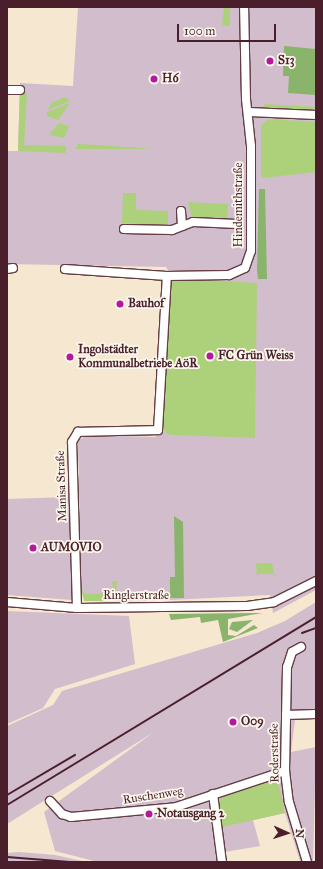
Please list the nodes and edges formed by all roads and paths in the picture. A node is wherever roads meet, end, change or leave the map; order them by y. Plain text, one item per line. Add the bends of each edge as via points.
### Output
1 (244, 7) edge
2 (7, 90) edge
3 (20, 90) dead end
4 (249, 112) junction
5 (316, 115) edge
6 (181, 211) dead end
7 (237, 224) dead end
8 (182, 226) junction
9 (124, 229) dead end
10 (65, 268) dead end
11 (167, 276) junction
12 (316, 581) edge
13 (7, 602) edge
14 (77, 608) junction
15 (301, 647) dead end
16 (316, 714) edge
17 (286, 715) junction
18 (285, 771) junction
19 (213, 794) junction
20 (50, 801) dead end
21 (222, 862) edge
22 (307, 862) edge

1 - 4 street, Hindemithstraße via 246,99
2 - 3 street
4 - 5 street
4 - 11 street, Hindemithstraße via 248,262 237,273
6 - 8 street
7 - 8 street via 193,222
8 - 9 street via 172,230
10 - 11 street, Hindemithstraße
11 - 14 street, Manisa Straße via 158,430 78,432 72,442
12 - 14 street, Ringlerstraße via 266,604
13 - 14 street, Ringlerstraße
15 - 17 street, Roderstraße via 292,652 287,667
16 - 17 street
17 - 18 street, Roderstraße
18 - 19 street, Ruschenweg
18 - 22 street, Roderstraße via 289,802
19 - 20 street, Ruschenweg via 176,807 85,817 62,814
19 - 21 street

